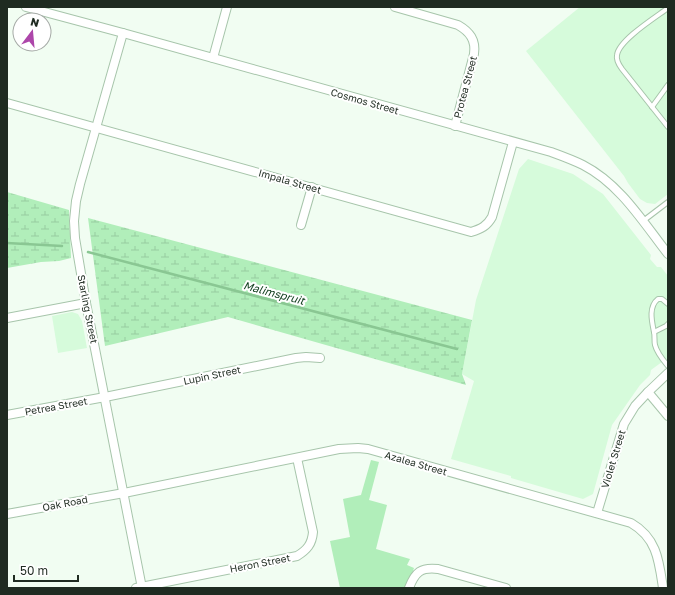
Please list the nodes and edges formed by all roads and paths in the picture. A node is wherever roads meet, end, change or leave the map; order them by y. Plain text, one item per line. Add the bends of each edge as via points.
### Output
1 (26, 7) edge
2 (227, 7) edge
3 (395, 7) edge
4 (668, 8) edge
5 (123, 33) junction
6 (213, 58) junction
7 (668, 85) edge
8 (7, 103) edge
9 (652, 107) junction
10 (455, 126) junction
11 (96, 127) junction
12 (668, 127) edge
13 (513, 142) junction
14 (312, 187) junction
15 (668, 202) edge
16 (642, 221) junction
17 (301, 225) dead end
18 (668, 254) edge
19 (86, 303) junction
20 (668, 304) edge
21 (7, 318) edge
22 (668, 324) edge
23 (654, 332) junction
24 (320, 358) dead end
25 (668, 366) edge
26 (668, 373) edge
27 (648, 392) junction
28 (105, 398) junction
29 (7, 415) edge
30 (668, 416) edge
31 (297, 458) junction
32 (124, 492) junction
33 (597, 513) junction
34 (7, 514) edge
35 (140, 588) edge
36 (409, 588) edge
37 (506, 588) edge
38 (663, 588) edge

1 - 5 street, Cosmos Street
2 - 6 street
3 - 10 street, Protea Street via 458,25 472,37 474,54
4 - 9 lane via 631,35 618,50 617,55 619,64
5 - 6 street, Cosmos Street
5 - 11 street, Starling Street
6 - 10 street, Cosmos Street
7 - 9 lane
8 - 11 street, Impala Street
9 - 12 lane
10 - 13 street, Cosmos Street
11 - 14 street, Impala Street
11 - 19 street, Starling Street via 76,201 74,221
13 - 14 street, Impala Street via 492,217 485,226 471,232
13 - 16 street, Cosmos Street via 551,152 598,174 614,188
14 - 17 street
15 - 16 lane
16 - 18 street, Cosmos Street
19 - 21 street
19 - 28 street, Starling Street
20 - 23 lane via 660,298 655,301 651,322
22 - 23 lane
23 - 25 lane via 655,344
24 - 28 street, Lupin Street via 296,358
26 - 27 street, Violet Street
27 - 30 street
27 - 33 street, Violet Street via 624,424
28 - 29 street, Petrea Street
28 - 32 street, Starling Street
31 - 32 street, Azalea Street
31 - 33 street, Azalea Street via 339,449 368,449
31 - 35 street, Heron Street via 314,532 308,549 297,556
32 - 34 street, Oak Road
32 - 35 street, Starling Street
33 - 38 street, Azalea Street via 630,523 645,534 656,550
36 - 37 street via 417,573 430,568

